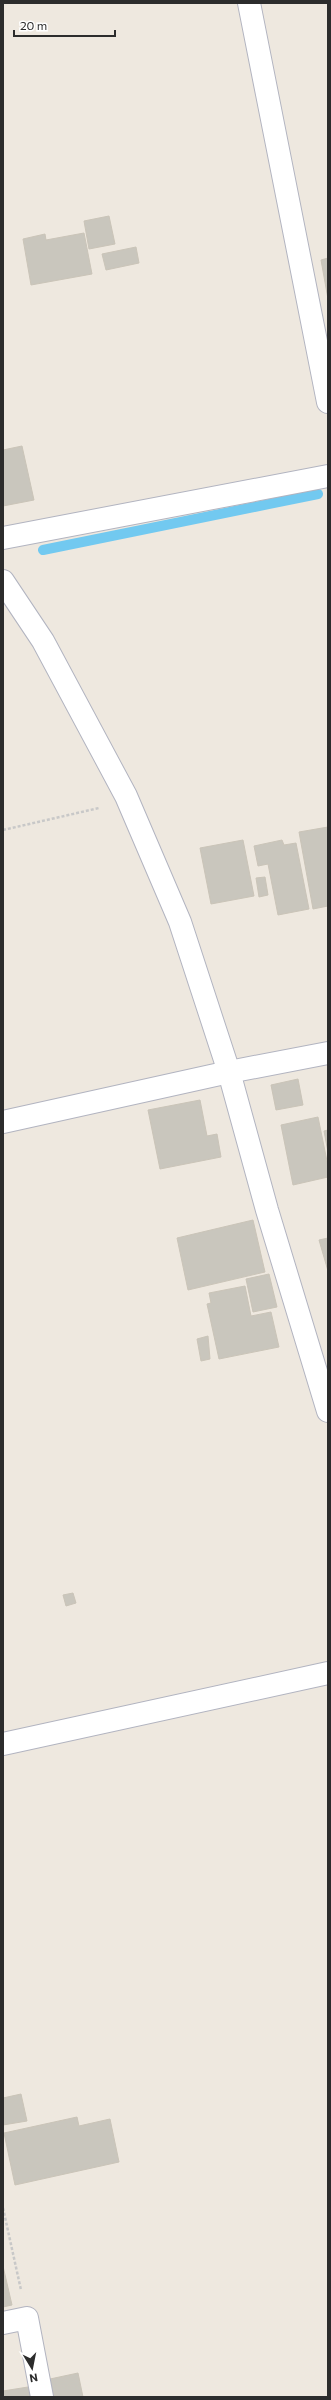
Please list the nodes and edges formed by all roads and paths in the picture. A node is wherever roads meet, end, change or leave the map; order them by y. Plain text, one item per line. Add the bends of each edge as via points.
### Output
1 (249, 3) edge
2 (328, 402) edge
3 (328, 476) edge
4 (3, 538) edge
5 (3, 581) edge
6 (126, 796) junction
7 (3, 830) edge
8 (328, 1053) edge
9 (229, 1072) junction
10 (3, 1122) edge
11 (328, 1411) edge
12 (328, 1673) edge
13 (3, 1744) edge
14 (3, 2208) edge
15 (26, 2318) junction
16 (3, 2322) edge
17 (42, 2397) edge

1 - 2 street
3 - 4 street
5 - 6 street via 43,641
6 - 7 path via 98,809
6 - 9 street via 180,922
8 - 9 street
9 - 10 street
9 - 11 street via 267,1210
12 - 13 street
14 - 15 path
15 - 16 street
15 - 17 street

